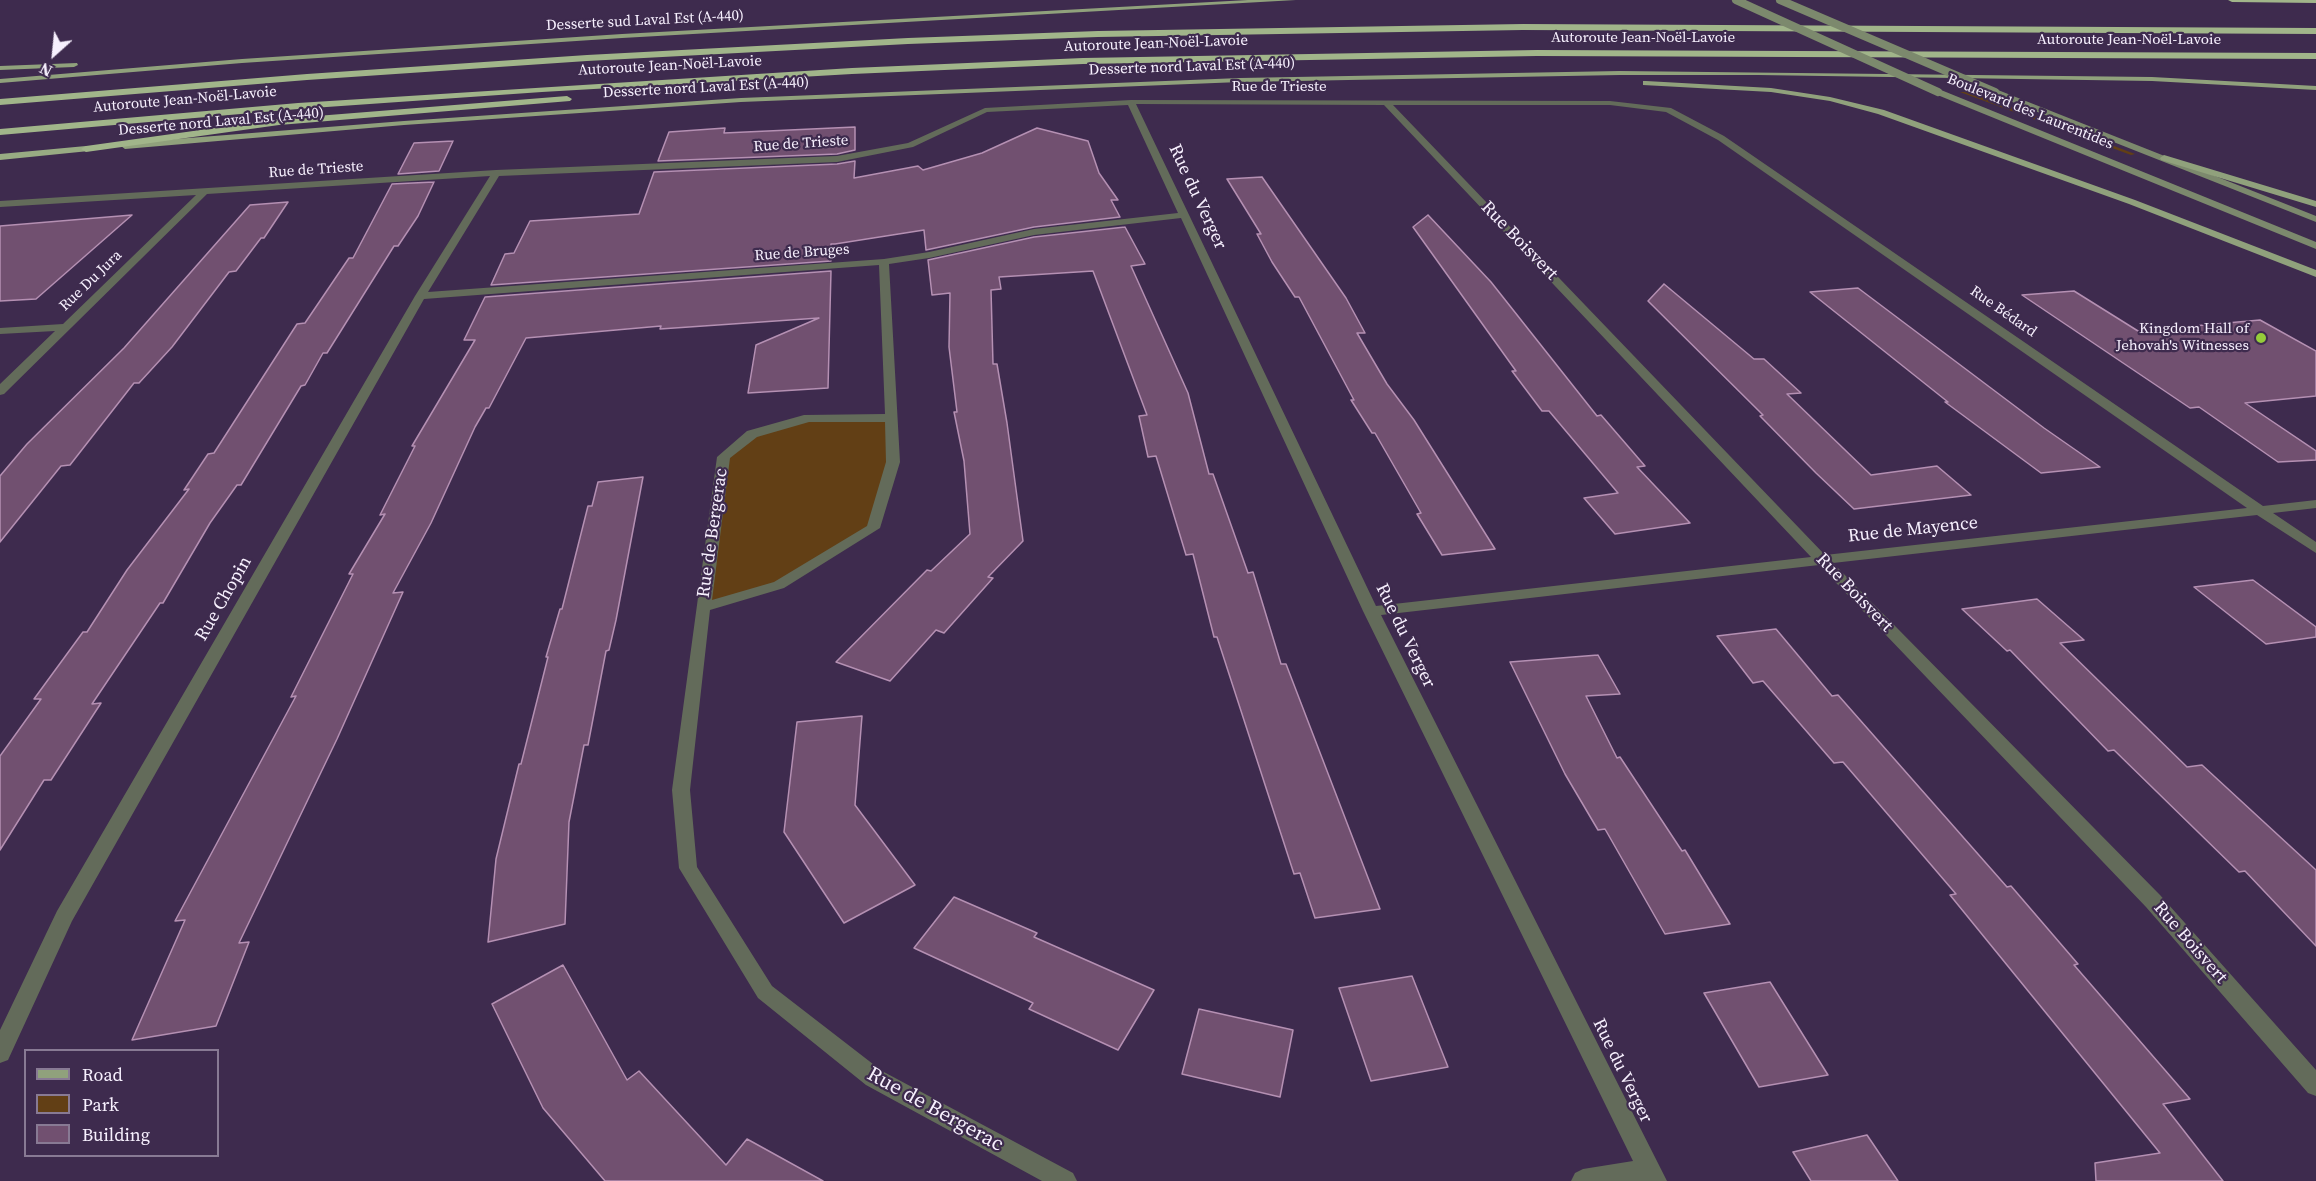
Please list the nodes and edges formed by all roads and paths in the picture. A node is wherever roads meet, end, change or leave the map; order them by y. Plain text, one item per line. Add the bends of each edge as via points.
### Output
1 (1293, 0) edge
2 (1736, 0) edge
3 (1780, 0) edge
4 (2232, 0) edge
5 (2316, 1) edge
6 (2316, 31) edge
7 (2316, 57) edge
8 (242, 61) junction
9 (1083, 61) junction
10 (77, 65) dead end
11 (89, 65) dead end
12 (0, 68) edge
13 (1415, 77) junction
14 (0, 81) edge
15 (2316, 88) edge
16 (638, 94) dead end
17 (579, 99) dead end
18 (0, 102) edge
19 (1131, 102) junction
20 (1387, 103) junction
21 (1668, 110) joint
22 (0, 132) edge
23 (86, 149) junction
24 (0, 157) edge
25 (2164, 158) junction
26 (496, 173) junction
27 (203, 193) junction
28 (0, 204) edge
29 (2316, 204) edge
30 (1184, 216) junction
31 (2316, 219) edge
32 (2316, 246) edge
33 (885, 262) junction
34 (2316, 274) edge
35 (420, 296) junction
36 (65, 327) junction
37 (0, 331) edge
38 (0, 392) edge
39 (892, 418) junction
40 (2316, 504) edge
41 (2262, 511) junction
42 (2316, 549) edge
43 (1822, 560) junction
44 (703, 607) junction
45 (1371, 611) junction
46 (0, 1053) edge
47 (2316, 1086) edge
48 (1652, 1176) edge
49 (1065, 1181) edge
50 (1583, 1181) edge

1 - 8 main road, Desserte sud Laval Est (A-440) via 973,15
2 - 32 main road, Boulevard des Laurentides, bridge via 1938,92
3 - 25 main road, Boulevard des Laurentides, bridge via 1995,92
4 - 5 highway
6 - 18 highway, Autoroute Jean-Noël-Lavoie via 1523,27 1098,34 587,58
7 - 9 highway, Autoroute Jean-Noël-Lavoie via 1516,53
8 - 11 main road
8 - 14 main road, Desserte sud Laval Est (A-440)
9 - 16 highway
9 - 22 highway, Autoroute Jean-Noël-Lavoie via 583,86
10 - 12 main road
13 - 15 main road via 1620,73 1997,76 2195,80
13 - 23 main road, Desserte nord Laval Est (A-440) via 1145,83 741,100
13 - 34 main road via 1734,87 1830,99 1922,125
17 - 23 highway via 279,122
19 - 20 street, Rue de Trieste
19 - 26 street, Rue de Trieste via 984,110 910,145 837,159
19 - 30 street, Rue du Verger
20 - 21 street, Rue de Trieste via 1610,103
20 - 43 street, Rue Boisvert
21 - 41 street, Rue Bédard via 1721,138
23 - 24 highway, Desserte nord Laval Est (A-440)
25 - 29 main road
25 - 31 main road, Boulevard des Laurentides
26 - 27 street, Rue de Trieste
26 - 35 street, Rue Chopin
27 - 28 street, Rue de Trieste
27 - 36 street, Rue Du Jura
30 - 33 street, Rue de Bruges via 1034,232
30 - 45 street, Rue du Verger
33 - 35 street, Rue de Bruges
33 - 39 street, Rue de Bergerac
35 - 46 street, Rue Chopin via 64,917
36 - 37 street
36 - 38 street, Rue Du Jura
39 - 44 street, Rue de Bergerac via 893,462 873,528 779,585
39 - 44 street, Rue de Bergerac via 808,418 752,434 724,457
40 - 41 street, Rue de Mayence
41 - 42 street, Rue Bédard
41 - 43 street, Rue de Mayence
43 - 45 street, Rue de Mayence
43 - 47 street, Rue Boisvert via 2153,902
44 - 49 street, Rue de Bergerac via 681,790 688,868 765,992 873,1078
45 - 48 street, Rue du Verger
48 - 50 street

